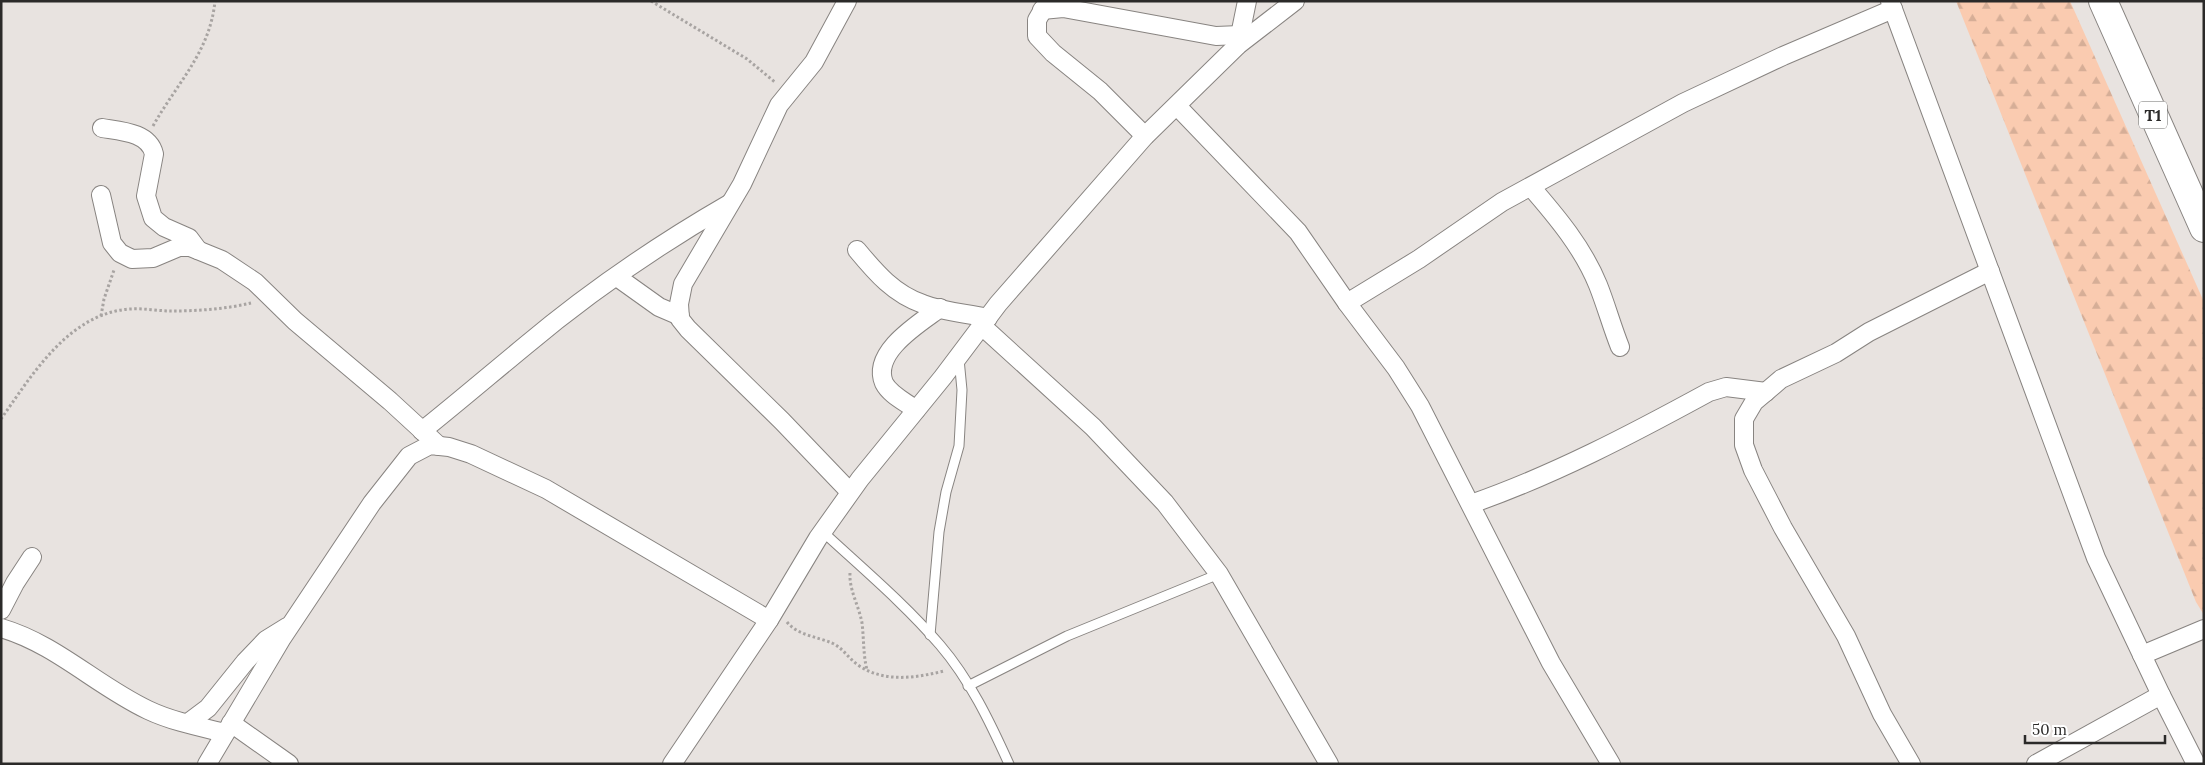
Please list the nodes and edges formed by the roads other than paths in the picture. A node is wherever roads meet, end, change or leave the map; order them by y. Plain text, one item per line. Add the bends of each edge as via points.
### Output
1 (848, 1) edge
2 (1247, 1) edge
3 (1295, 1) edge
4 (2103, 1) edge
5 (1045, 5) edge
6 (1892, 5) edge
7 (1239, 40) junction
8 (1177, 106) junction
9 (102, 128) dead end
10 (1144, 136) junction
11 (1531, 187) junction
12 (101, 194) dead end
13 (730, 203) junction
14 (2204, 228) edge
15 (198, 250) junction
16 (857, 250) dead end
17 (1990, 271) junction
18 (617, 277) junction
19 (1347, 303) junction
20 (940, 308) junction
21 (680, 316) junction
22 (985, 322) junction
23 (1620, 347) dead end
24 (959, 356) junction
25 (1766, 392) junction
26 (916, 410) junction
27 (422, 431) junction
28 (439, 446) junction
29 (850, 492) junction
30 (1471, 504) junction
31 (822, 531) junction
32 (32, 557) dead end
33 (1219, 574) junction
34 (1, 610) edge
35 (773, 613) junction
36 (291, 625) junction
37 (1, 628) edge
38 (2204, 630) edge
39 (930, 635) junction
40 (2142, 656) junction
41 (968, 686) junction
42 (2161, 695) junction
43 (188, 723) junction
44 (228, 728) junction
45 (207, 764) edge
46 (290, 764) edge
47 (672, 764) edge
48 (1009, 764) edge
49 (1329, 764) edge
50 (1611, 764) edge
51 (1911, 764) edge
52 (2036, 764) edge
53 (2196, 764) edge

1 - 13 street via 814,62 779,105
2 - 7 street
3 - 7 street
4 - 14 highway, T1
5 - 7 street
5 - 10 street via 1037,20 1037,36 1100,91
6 - 11 street via 1684,103
6 - 17 street
7 - 8 street
8 - 10 street
8 - 19 street via 1298,232
9 - 15 street via 134,135 153,147 146,196 153,218 164,227 189,238
10 - 22 street
11 - 19 street via 1502,202
11 - 23 street via 1581,253 1598,285
12 - 15 street via 112,243 120,253 132,259 153,258 179,247
13 - 18 street
13 - 21 street via 683,284
15 - 27 street via 222,260 255,282
16 - 20 street via 878,276 899,293 924,305
17 - 25 street via 1781,379
17 - 40 street via 2096,558
18 - 21 street via 659,307
18 - 27 street via 525,346
19 - 30 street via 1420,406
20 - 22 street
20 - 26 street via 891,347 882,369 884,383
21 - 29 street via 688,329
22 - 24 street
22 - 33 street via 1093,427 1165,503
24 - 26 street
24 - 39 lane via 962,390 959,446 939,532
25 - 30 street via 1726,387 1710,392 1588,456 1515,489
25 - 51 street via 1754,402 1744,420 1744,444 1753,470 1846,636 1882,714
26 - 29 street
27 - 28 street
28 - 35 street via 471,454 546,489
28 - 36 street via 430,445 409,456 372,504
29 - 31 street
30 - 50 street via 1550,663
31 - 35 street
31 - 39 lane
32 - 34 street
33 - 41 lane via 1066,636
33 - 49 street
35 - 47 street
36 - 43 street via 266,640 208,708
36 - 44 street
37 - 43 street via 44,646 149,711
38 - 40 street
39 - 41 lane
40 - 42 street
41 - 48 lane via 983,708
42 - 52 street
42 - 53 street
43 - 44 street
44 - 45 street
44 - 46 street

